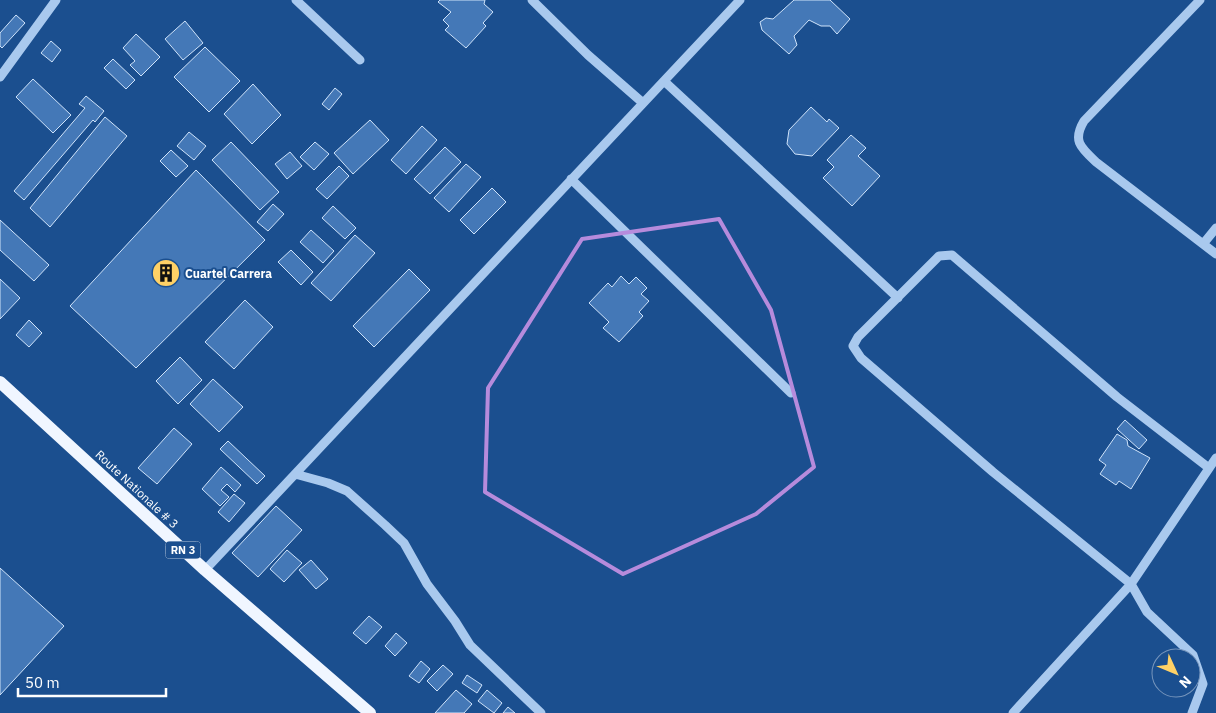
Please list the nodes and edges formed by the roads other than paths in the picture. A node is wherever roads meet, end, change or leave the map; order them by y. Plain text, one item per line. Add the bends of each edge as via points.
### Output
1 (56, 0) edge
2 (296, 0) edge
3 (532, 0) edge
4 (740, 0) edge
5 (1200, 0) edge
6 (360, 60) dead end
7 (0, 77) edge
8 (664, 81) junction
9 (643, 103) junction
10 (571, 179) junction
11 (1216, 228) edge
12 (1203, 244) junction
13 (1216, 254) edge
14 (898, 298) junction
15 (0, 382) edge
16 (791, 392) dead end
17 (1216, 458) edge
18 (1209, 468) junction
19 (295, 474) junction
20 (205, 570) junction
21 (1131, 584) junction
22 (370, 713) edge
23 (541, 713) edge
24 (1013, 713) edge
25 (1192, 713) edge

1 - 7 street
2 - 6 street
3 - 9 street
4 - 8 street
5 - 12 street via 1084,121 1078,130 1078,140 1096,162
8 - 9 street
8 - 14 street
9 - 10 street
10 - 16 street
10 - 19 street
11 - 12 street
12 - 13 street
14 - 18 street via 939,256 952,255 1117,397
14 - 21 street via 858,337 853,346 860,358
15 - 20 main road, Route Nationale # 3 / RN 3
17 - 18 street
18 - 21 street
19 - 20 street
19 - 23 street via 347,491 404,543 427,584 470,645
20 - 22 main road, Route Nationale # 3 / RN 3
21 - 24 street
21 - 25 street via 1146,612 1193,655 1203,684

